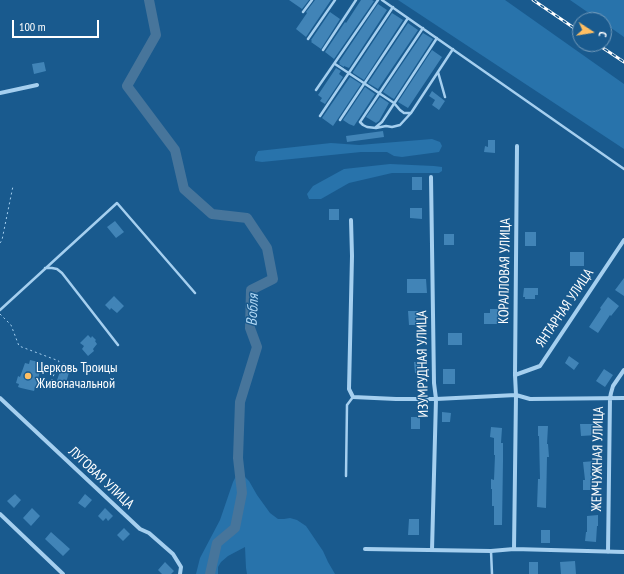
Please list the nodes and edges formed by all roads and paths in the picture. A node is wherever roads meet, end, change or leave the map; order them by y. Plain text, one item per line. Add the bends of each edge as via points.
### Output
1 (312, 0) edge
2 (335, 0) edge
3 (356, 0) edge
4 (378, 0) edge
5 (382, 0) edge
6 (393, 7) junction
7 (303, 12) dead end
8 (408, 18) junction
9 (423, 28) junction
10 (437, 38) junction
11 (308, 39) dead end
12 (453, 49) junction
13 (323, 50) dead end
14 (335, 64) junction
15 (438, 72) junction
16 (349, 73) junction
17 (364, 83) junction
18 (37, 85) dead end
19 (316, 90) dead end
20 (0, 93) edge
21 (379, 93) junction
22 (445, 96) dead end
23 (394, 103) junction
24 (410, 113) junction
25 (320, 116) dead end
26 (340, 120) dead end
27 (376, 128) junction
28 (517, 146) dead end
29 (624, 169) edge
30 (431, 177) dead end
31 (13, 186) dead end
32 (351, 220) dead end
33 (624, 240) edge
34 (0, 243) edge
35 (45, 268) junction
36 (195, 293) dead end
37 (0, 310) edge
38 (0, 313) edge
39 (118, 345) dead end
40 (624, 370) edge
41 (515, 375) junction
42 (50, 385) dead end
43 (516, 395) junction
44 (353, 397) junction
45 (0, 398) edge
46 (436, 398) junction
47 (610, 398) junction
48 (624, 398) edge
49 (346, 476) dead end
50 (0, 514) edge
51 (365, 549) dead end
52 (514, 549) junction
53 (432, 550) junction
54 (491, 551) junction
55 (608, 552) junction
56 (624, 552) edge
57 (63, 574) edge
58 (180, 574) edge
59 (492, 574) edge

1 - 7 lane
2 - 11 lane
3 - 13 lane
4 - 14 lane
5 - 6 lane
6 - 8 lane
6 - 16 lane
8 - 9 lane
8 - 17 lane
9 - 10 lane
9 - 21 lane
10 - 12 lane
10 - 23 lane
12 - 15 lane
12 - 29 lane
14 - 16 lane
14 - 19 lane
15 - 22 lane
15 - 24 lane
16 - 17 lane
16 - 25 lane
17 - 21 lane
17 - 26 lane
18 - 20 street
21 - 23 lane
21 - 27 lane via 360,122 366,127
23 - 24 lane via 404,113
23 - 27 lane
24 - 27 lane via 400,125
28 - 41 street, КОРАЛЛОВАЯ УЛИЦА
30 - 46 street, ИЗУМРУДНАЯ УЛИЦА
31 - 34 path
32 - 44 street via 349,389
33 - 41 street, ЯНТАРНАЯ УЛИЦА via 540,366
35 - 36 lane via 117,203
35 - 37 lane
35 - 39 lane via 57,269 62,273
38 - 42 path via 11,325 19,346 59,361
40 - 47 street, ЖЕМЧУЖНАЯ УЛИЦА via 613,386
41 - 43 street, КОРАЛЛОВАЯ УЛИЦА
43 - 46 street
43 - 47 street via 530,399
43 - 52 street
44 - 46 street
44 - 49 lane via 347,405
45 - 58 street, ЛУГОВАЯ УЛИЦА via 140,530 149,533 173,554 181,567
46 - 53 street, ИЗУМРУДНАЯ УЛИЦА
47 - 48 street
47 - 55 street, ЖЕМЧУЖНАЯ УЛИЦА
50 - 57 street
51 - 53 street
52 - 54 street
52 - 55 street
53 - 54 street
54 - 59 lane
55 - 56 street

